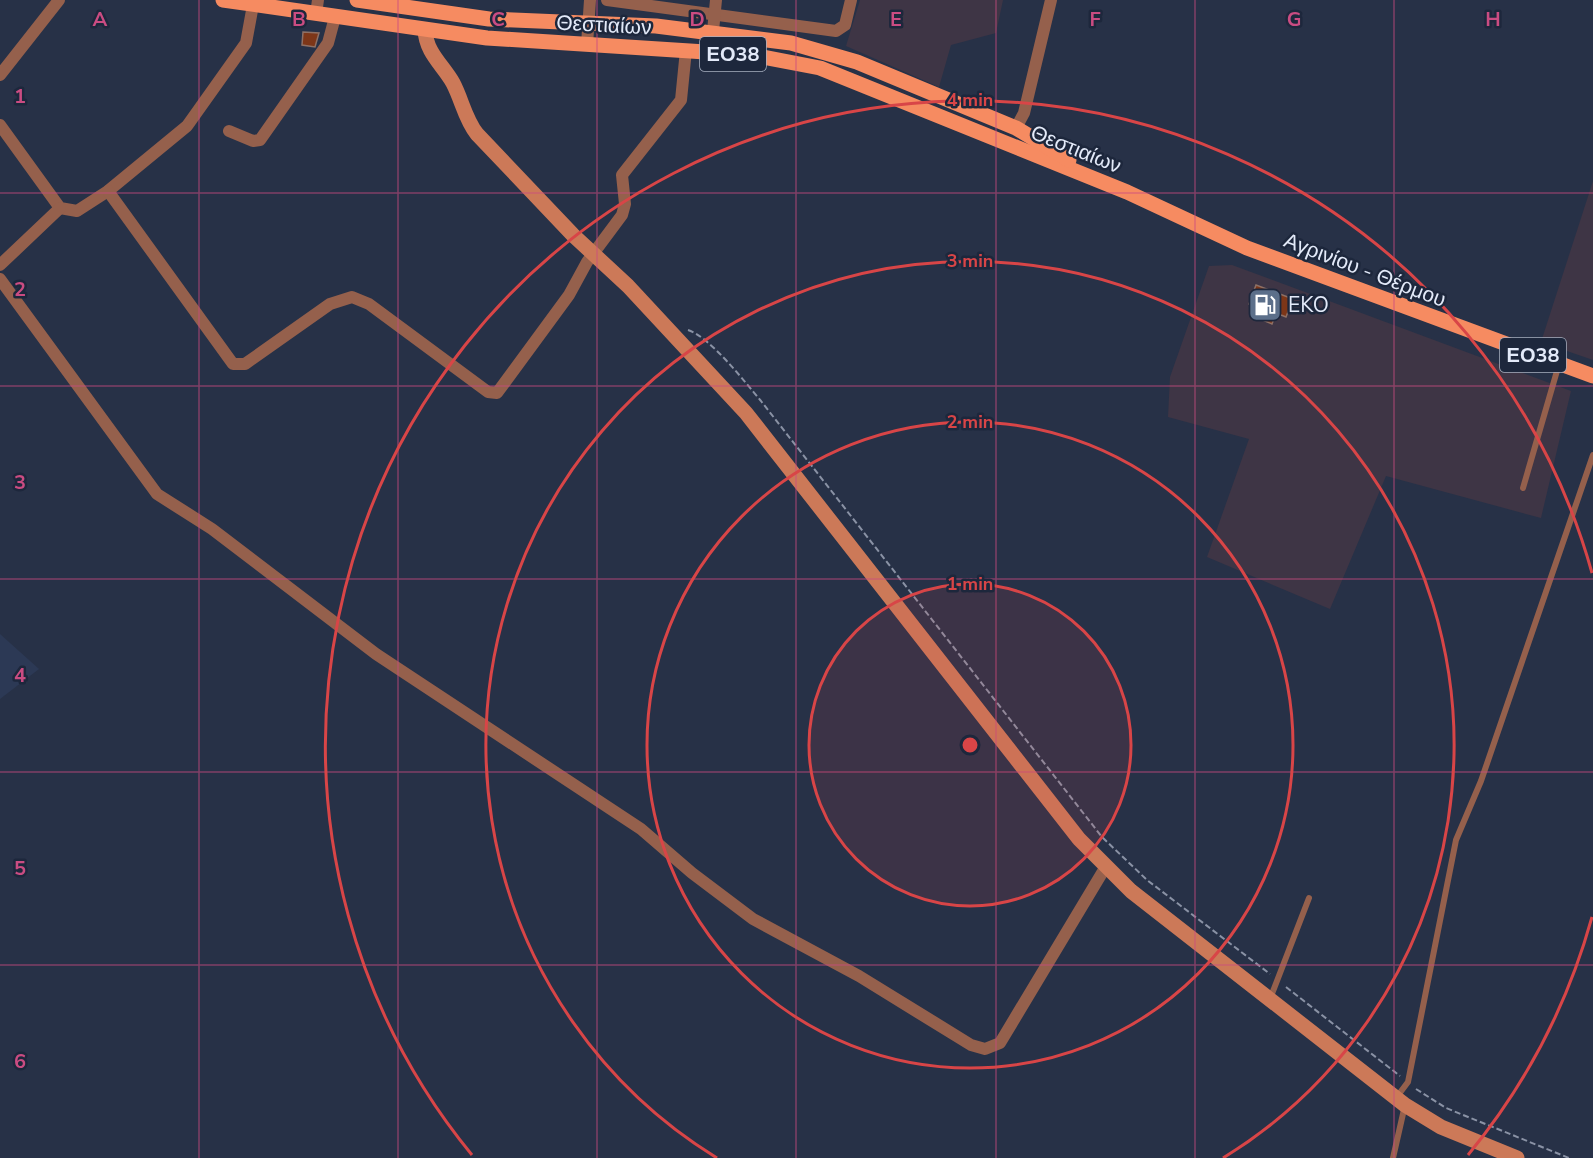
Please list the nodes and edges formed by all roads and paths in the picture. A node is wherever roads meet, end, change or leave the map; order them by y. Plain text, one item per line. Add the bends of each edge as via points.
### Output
1 (59, 0) edge
2 (223, 0) edge
3 (357, 0) edge
4 (590, 0) edge
5 (607, 0) edge
6 (716, 0) edge
7 (851, 0) edge
8 (1051, 0) edge
9 (253, 5) junction
10 (317, 7) edge
11 (714, 14) junction
12 (335, 17) junction
13 (489, 19) junction
14 (587, 23) junction
15 (425, 30) junction
16 (712, 32) junction
17 (487, 38) junction
18 (587, 45) junction
19 (686, 50) junction
20 (711, 52) junction
21 (0, 75) edge
22 (0, 125) edge
23 (1016, 128) junction
24 (229, 131) dead end
25 (108, 191) junction
26 (1127, 192) junction
27 (60, 208) junction
28 (593, 254) junction
29 (0, 265) edge
30 (0, 279) edge
31 (669, 332) junction
32 (1559, 364) junction
33 (1593, 376) edge
34 (1593, 455) edge
35 (1523, 488) dead end
36 (1105, 868) junction
37 (1309, 898) dead end
38 (1278, 980) junction
39 (1270, 1000) junction
40 (1408, 1082) junction
41 (1400, 1102) junction
42 (1393, 1158) edge
43 (1517, 1158) edge
44 (1569, 1158) edge

1 - 21 street
2 - 9 main road, Θεστιαίων / ΕΟ38
3 - 13 main road, Θεστιαίων / ΕΟ38
4 - 14 street
5 - 11 street
6 - 11 street
7 - 11 street via 845,25 836,31
8 - 23 street
9 - 10 main road, Θεστιαίων / ΕΟ38
9 - 25 street via 246,43 187,126
10 - 12 main road, Θεστιαίων / ΕΟ38
11 - 16 street
12 - 15 main road, Θεστιαίων / ΕΟ38
12 - 24 street via 328,43 260,140
13 - 14 main road, Θεστιαίων / ΕΟ38
13 - 17 main road
14 - 16 main road, Θεστιαίων / ΕΟ38
14 - 18 street
15 - 17 main road, Θεστιαίων / ΕΟ38
15 - 28 street via 427,45 454,85 471,126
16 - 20 street
16 - 23 main road, Θεστιαίων / ΕΟ38 via 826,51
17 - 18 main road, Θεστιαίων / ΕΟ38
18 - 19 main road, Θεστιαίων / ΕΟ38
19 - 20 main road, Θεστιαίων / ΕΟ38
19 - 28 street via 681,100 624,171 624,211
20 - 26 main road, Θεστιαίων / ΕΟ38 via 788,61 851,79
22 - 27 street
23 - 26 main road, Θεστιαίων / ΕΟ38
25 - 27 street via 77,210
25 - 28 street via 230,360 239,365 268,350 337,299 352,297 369,304 488,392 497,393 569,295
26 - 32 main road, Αγρινίου - Θέρμου / ΕΟ38 via 1247,248
27 - 29 street
28 - 31 street
30 - 36 street via 157,494 212,529 376,654 641,829 753,919 859,976 971,1045 985,1049 1000,1043
31 - 36 street via 746,413
31 - 38 path via 684,329 698,335 744,380 1115,851
32 - 33 main road, Αγρινίου - Θέρμου / ΕΟ38
32 - 35 lane
34 - 40 lane via 1481,781 1456,840
36 - 39 street
37 - 38 lane
38 - 39 lane
38 - 40 path
39 - 41 street
40 - 41 lane
40 - 44 path via 1446,1108
41 - 42 lane
41 - 43 street via 1441,1127

